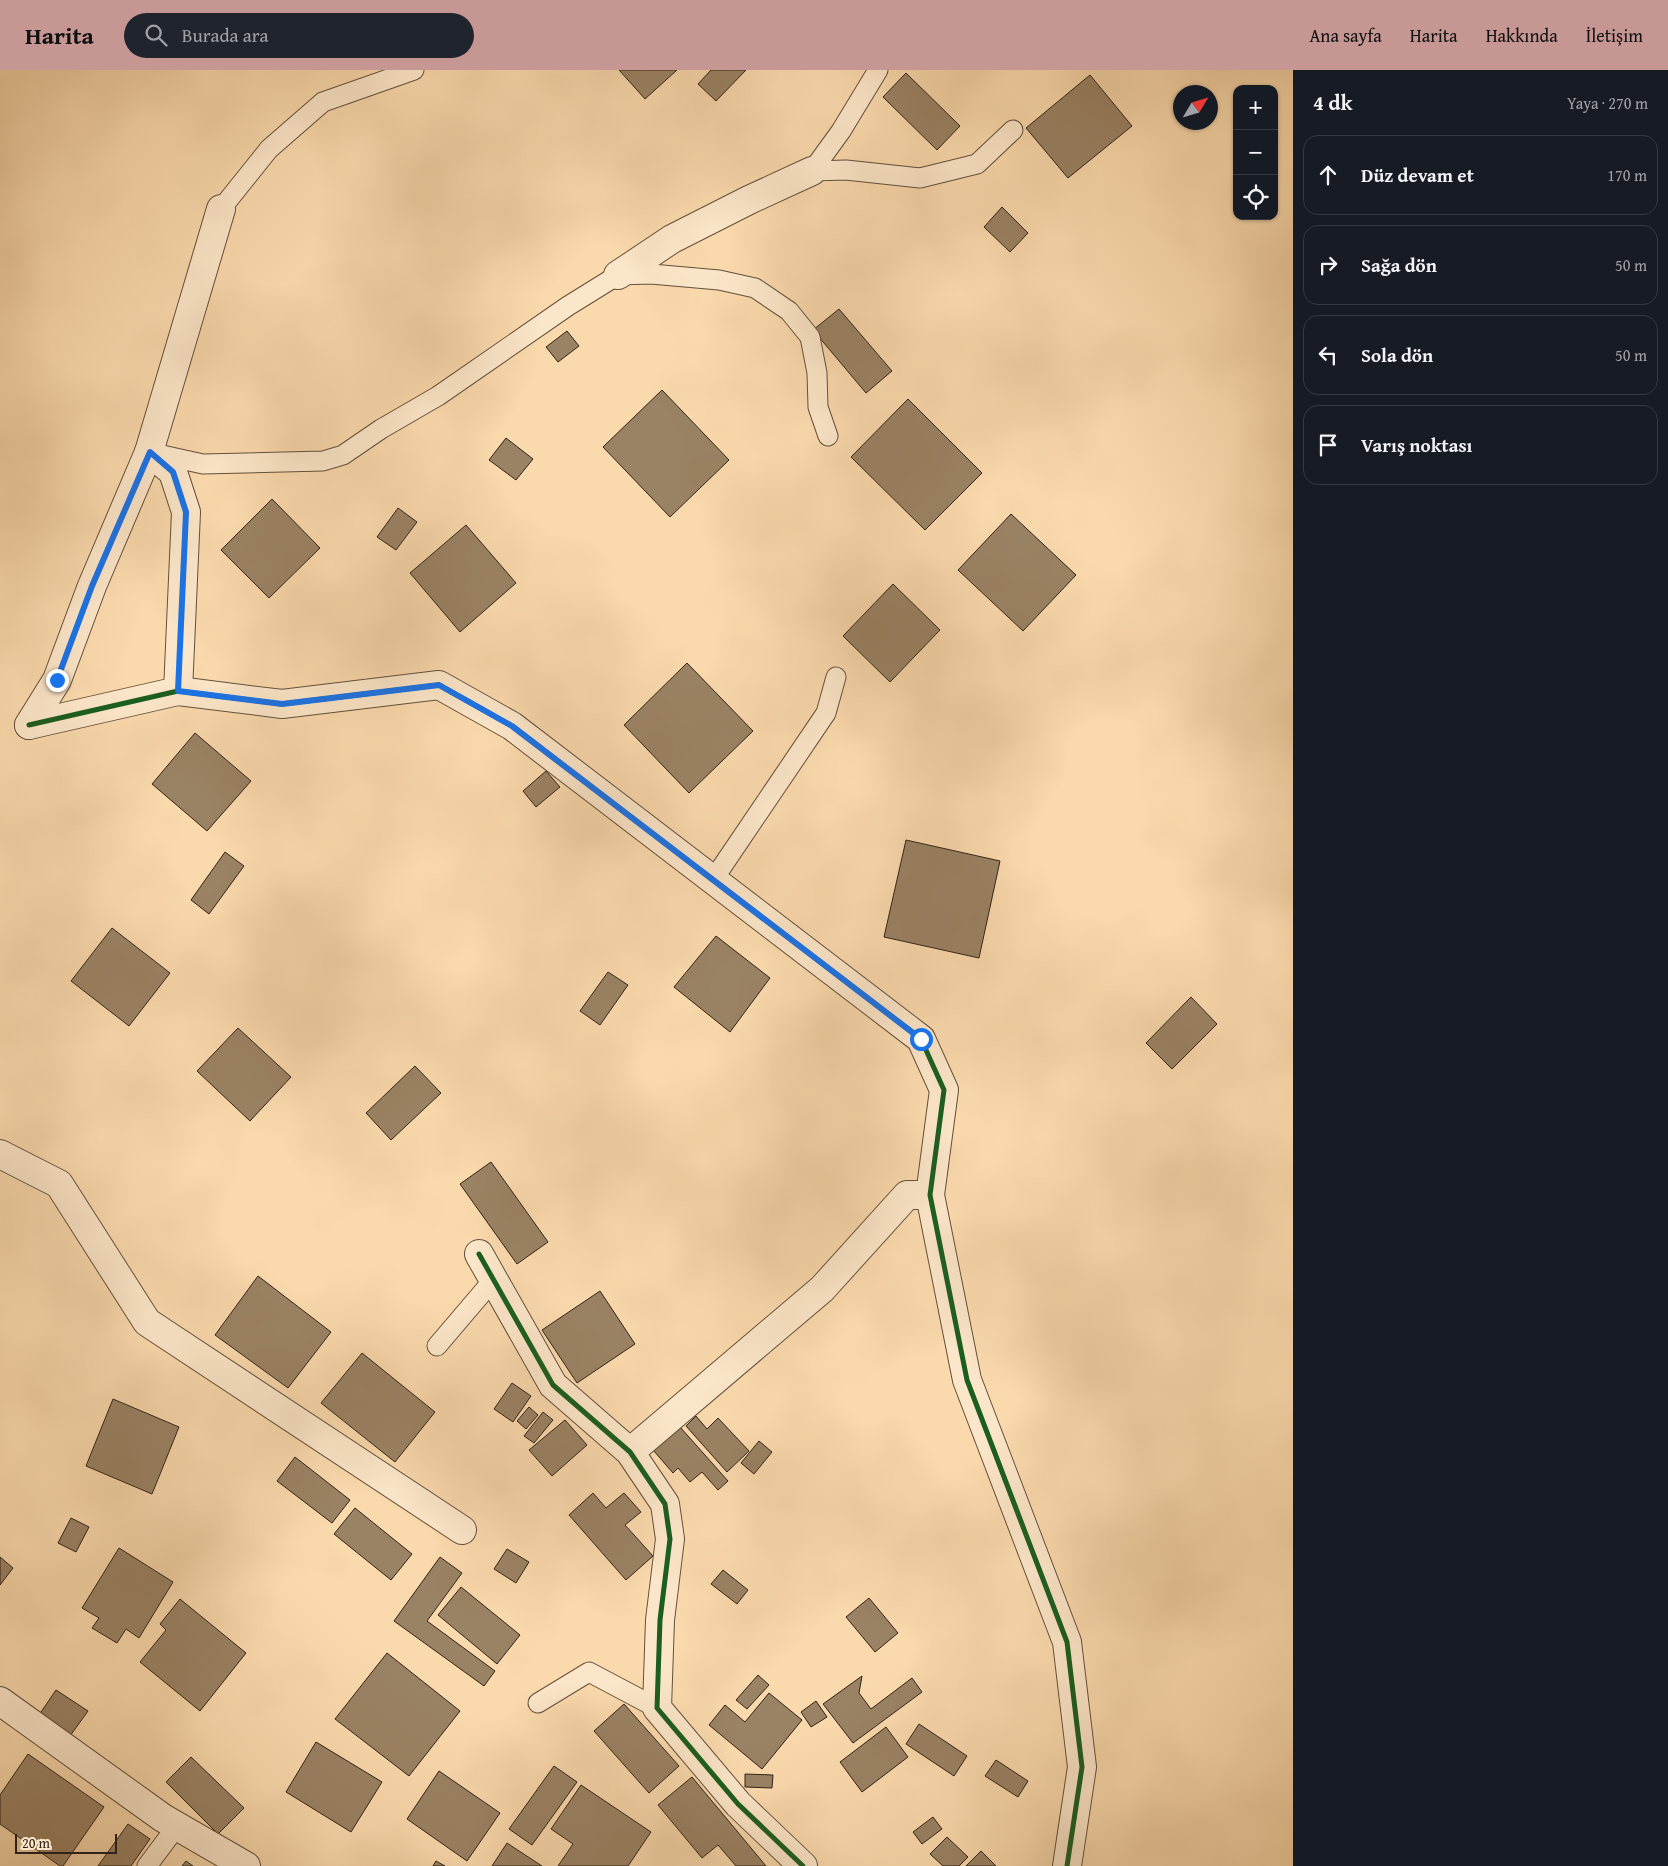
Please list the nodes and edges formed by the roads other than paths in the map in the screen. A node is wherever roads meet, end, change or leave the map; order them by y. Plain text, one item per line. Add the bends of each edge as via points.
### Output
1 (414, 70) edge
2 (878, 70) edge
3 (1013, 130) dead end
4 (812, 171) junction
5 (221, 209) joint
6 (618, 276) junction
7 (828, 436) dead end
8 (150, 452) junction
9 (836, 677) dead end
10 (178, 691) junction
11 (713, 880) junction
12 (0, 1154) edge
13 (930, 1195) junction
14 (479, 1254) dead end
15 (494, 1279) junction
16 (437, 1346) dead end
17 (630, 1452) junction
18 (462, 1530) dead end
19 (0, 1701) edge
20 (538, 1703) dead end
21 (657, 1708) junction
22 (177, 1826) junction
23 (147, 1866) edge
24 (246, 1866) edge
25 (803, 1866) edge
26 (1067, 1866) edge

1 - 5 lane via 323,102 269,149
2 - 4 lane
3 - 4 lane via 977,164 920,178 846,170
4 - 6 street via 672,239
5 - 8 street
6 - 7 lane via 651,274 719,280 756,288 789,311 810,337 817,373 818,407
6 - 8 lane via 343,455 324,461 203,464
8 - 10 street via 173,472 186,512
8 - 10 street via 92,586 57,680 29,725
9 - 11 lane via 826,713
10 - 11 street via 282,704 439,685 512,726
11 - 13 street via 921,1039 944,1090
12 - 18 street via 58,1184 147,1322
13 - 17 street via 907,1195 822,1289
13 - 26 street via 967,1380 1068,1642 1082,1767
14 - 15 street
15 - 16 lane
15 - 17 street via 553,1385
17 - 21 street via 665,1504 670,1539 660,1620
19 - 22 street
20 - 21 lane via 589,1672
21 - 25 street via 738,1804
22 - 23 lane
22 - 24 street

